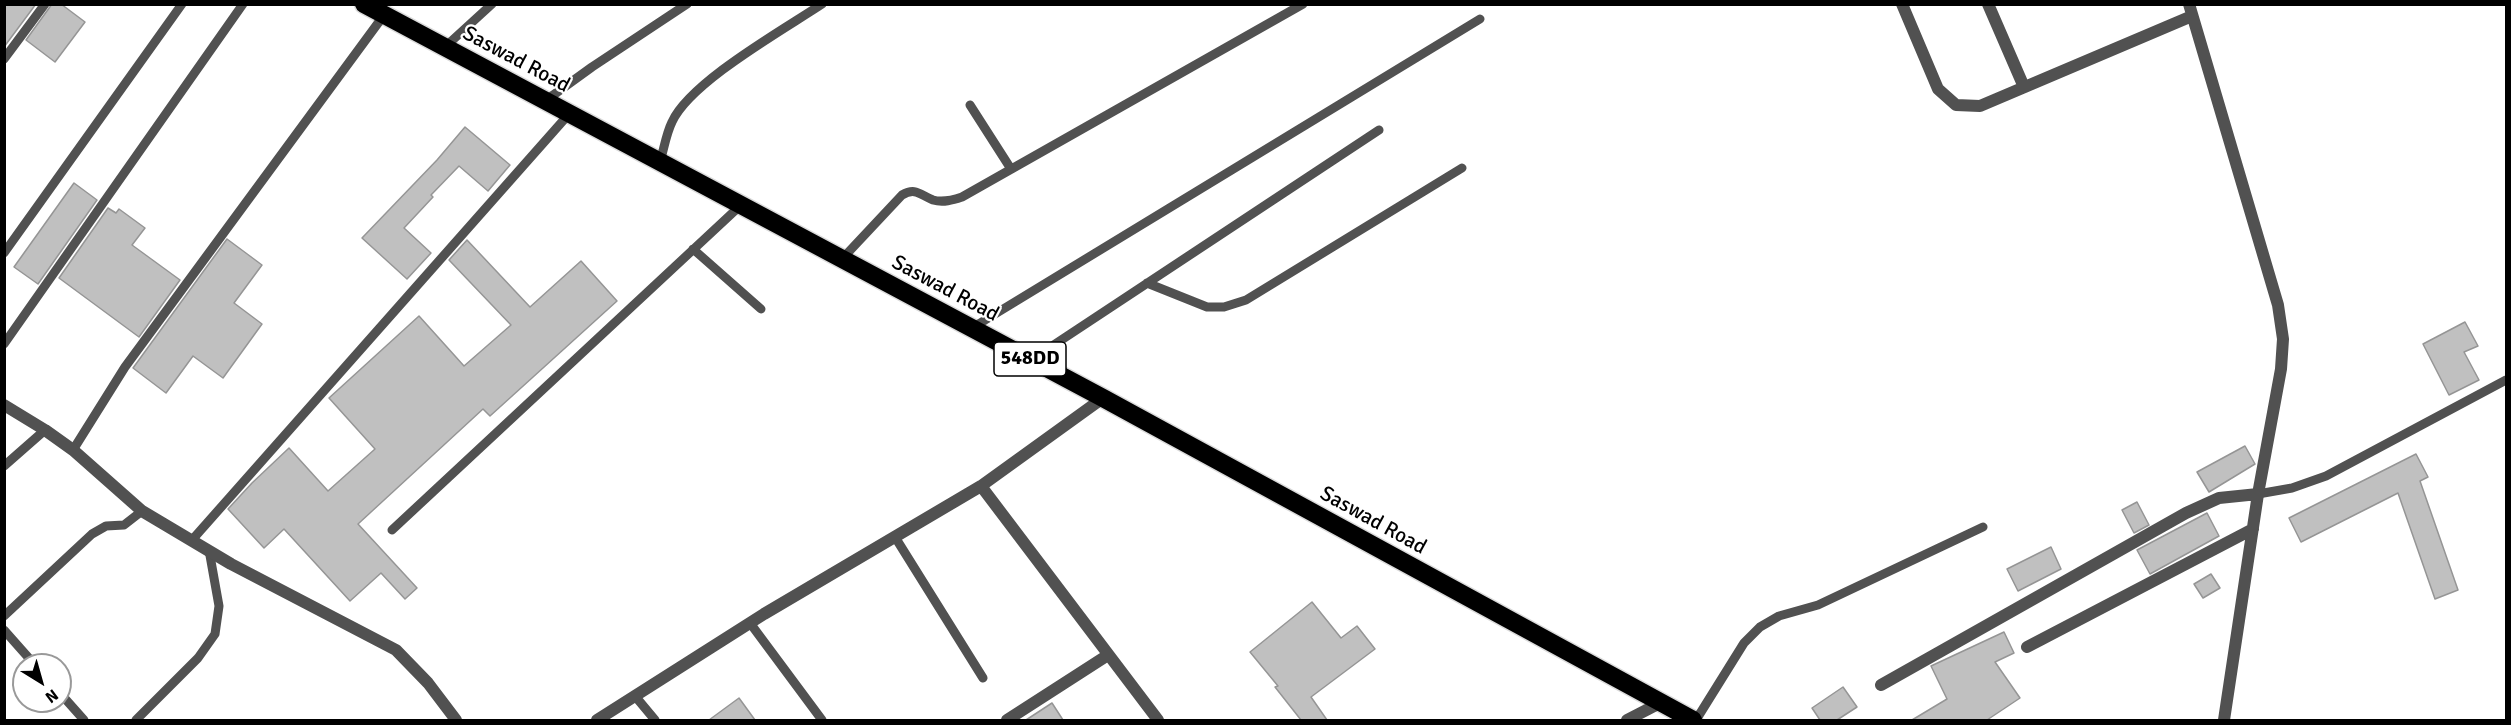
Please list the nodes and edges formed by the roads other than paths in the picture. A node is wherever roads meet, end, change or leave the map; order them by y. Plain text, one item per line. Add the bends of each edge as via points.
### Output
1 (45, 4) edge
2 (182, 4) edge
3 (243, 4) edge
4 (364, 4) edge
5 (492, 4) edge
6 (687, 4) edge
7 (822, 4) edge
8 (1303, 4) edge
9 (1902, 4) edge
10 (1988, 4) edge
11 (2190, 10) edge
12 (384, 15) junction
13 (1480, 19) dead end
14 (445, 47) junction
15 (4, 59) edge
16 (2024, 87) junction
17 (545, 101) junction
18 (970, 105) dead end
19 (569, 114) junction
20 (1379, 130) dead end
21 (660, 162) junction
22 (1462, 168) dead end
23 (1011, 170) junction
24 (741, 205) junction
25 (693, 249) junction
26 (4, 253) edge
27 (842, 259) junction
28 (1147, 283) junction
29 (761, 309) dead end
30 (972, 328) junction
31 (4, 344) edge
32 (1031, 360) junction
33 (2506, 380) edge
34 (1103, 398) junction
35 (4, 405) edge
36 (45, 430) junction
37 (73, 450) junction
38 (4, 466) edge
39 (981, 486) junction
40 (2258, 494) junction
41 (142, 511) junction
42 (1983, 527) dead end
43 (2253, 529) junction
44 (392, 531) dead end
45 (895, 537) junction
46 (192, 540) junction
47 (208, 550) junction
48 (4, 616) edge
49 (750, 623) junction
50 (4, 630) edge
51 (2027, 647) dead end
52 (24, 653) edge
53 (1108, 655) junction
54 (983, 678) dead end
55 (1881, 685) dead end
56 (635, 696) junction
57 (1660, 703) junction
58 (72, 706) edge
59 (84, 720) edge
60 (136, 720) edge
61 (454, 720) edge
62 (597, 720) edge
63 (655, 720) edge
64 (822, 720) edge
65 (1007, 720) edge
66 (1158, 720) edge
67 (1627, 720) edge
68 (1694, 720) edge
69 (2224, 720) edge

1 - 15 lane
2 - 26 lane
3 - 31 lane
4 - 12 highway, Saswad Road / 548DD
5 - 14 lane
6 - 17 lane
7 - 21 lane via 713,77 690,97 672,121
8 - 23 lane
9 - 16 street via 1938,89 1956,105 1980,106
10 - 16 street
11 - 16 street
11 - 40 street via 2278,305 2283,339
12 - 14 highway, Saswad Road / 548DD
12 - 37 lane via 146,338
13 - 30 lane
14 - 17 highway, Saswad Road / 548DD
17 - 19 highway, Saswad Road / 548DD
18 - 23 lane
19 - 21 highway, Saswad Road / 548DD
19 - 46 lane
20 - 28 lane
21 - 24 highway, Saswad Road / 548DD
22 - 28 lane via 1246,300 1224,307 1207,307
23 - 27 lane via 947,201 934,200 919,191 902,195
24 - 25 lane
24 - 27 highway, Saswad Road / 548DD
25 - 29 lane
25 - 44 lane
27 - 30 highway, Saswad Road / 548DD
28 - 32 lane
30 - 32 highway, Saswad Road / 548DD
32 - 34 highway, Saswad Road / 548DD
33 - 40 lane via 2326,476 2292,489
34 - 39 street
34 - 57 highway, Saswad Road / 548DD
35 - 36 street
36 - 37 street
36 - 38 lane
37 - 41 street
39 - 45 street
39 - 53 street
40 - 43 street
40 - 55 street via 2219,498 2186,513
41 - 46 street
41 - 48 lane via 124,525 106,526 92,534
42 - 68 lane via 1818,605 1779,616 1760,627 1744,643
43 - 51 street
43 - 69 street
45 - 49 street
45 - 54 lane
46 - 47 street
47 - 60 lane via 219,606 215,634 198,658
47 - 61 street via 396,650 428,683
49 - 56 street
49 - 64 lane
50 - 52 lane
53 - 65 street
53 - 66 street
56 - 62 street
56 - 63 lane
57 - 67 street
57 - 68 highway, Saswad Road / 548DD
58 - 59 lane

